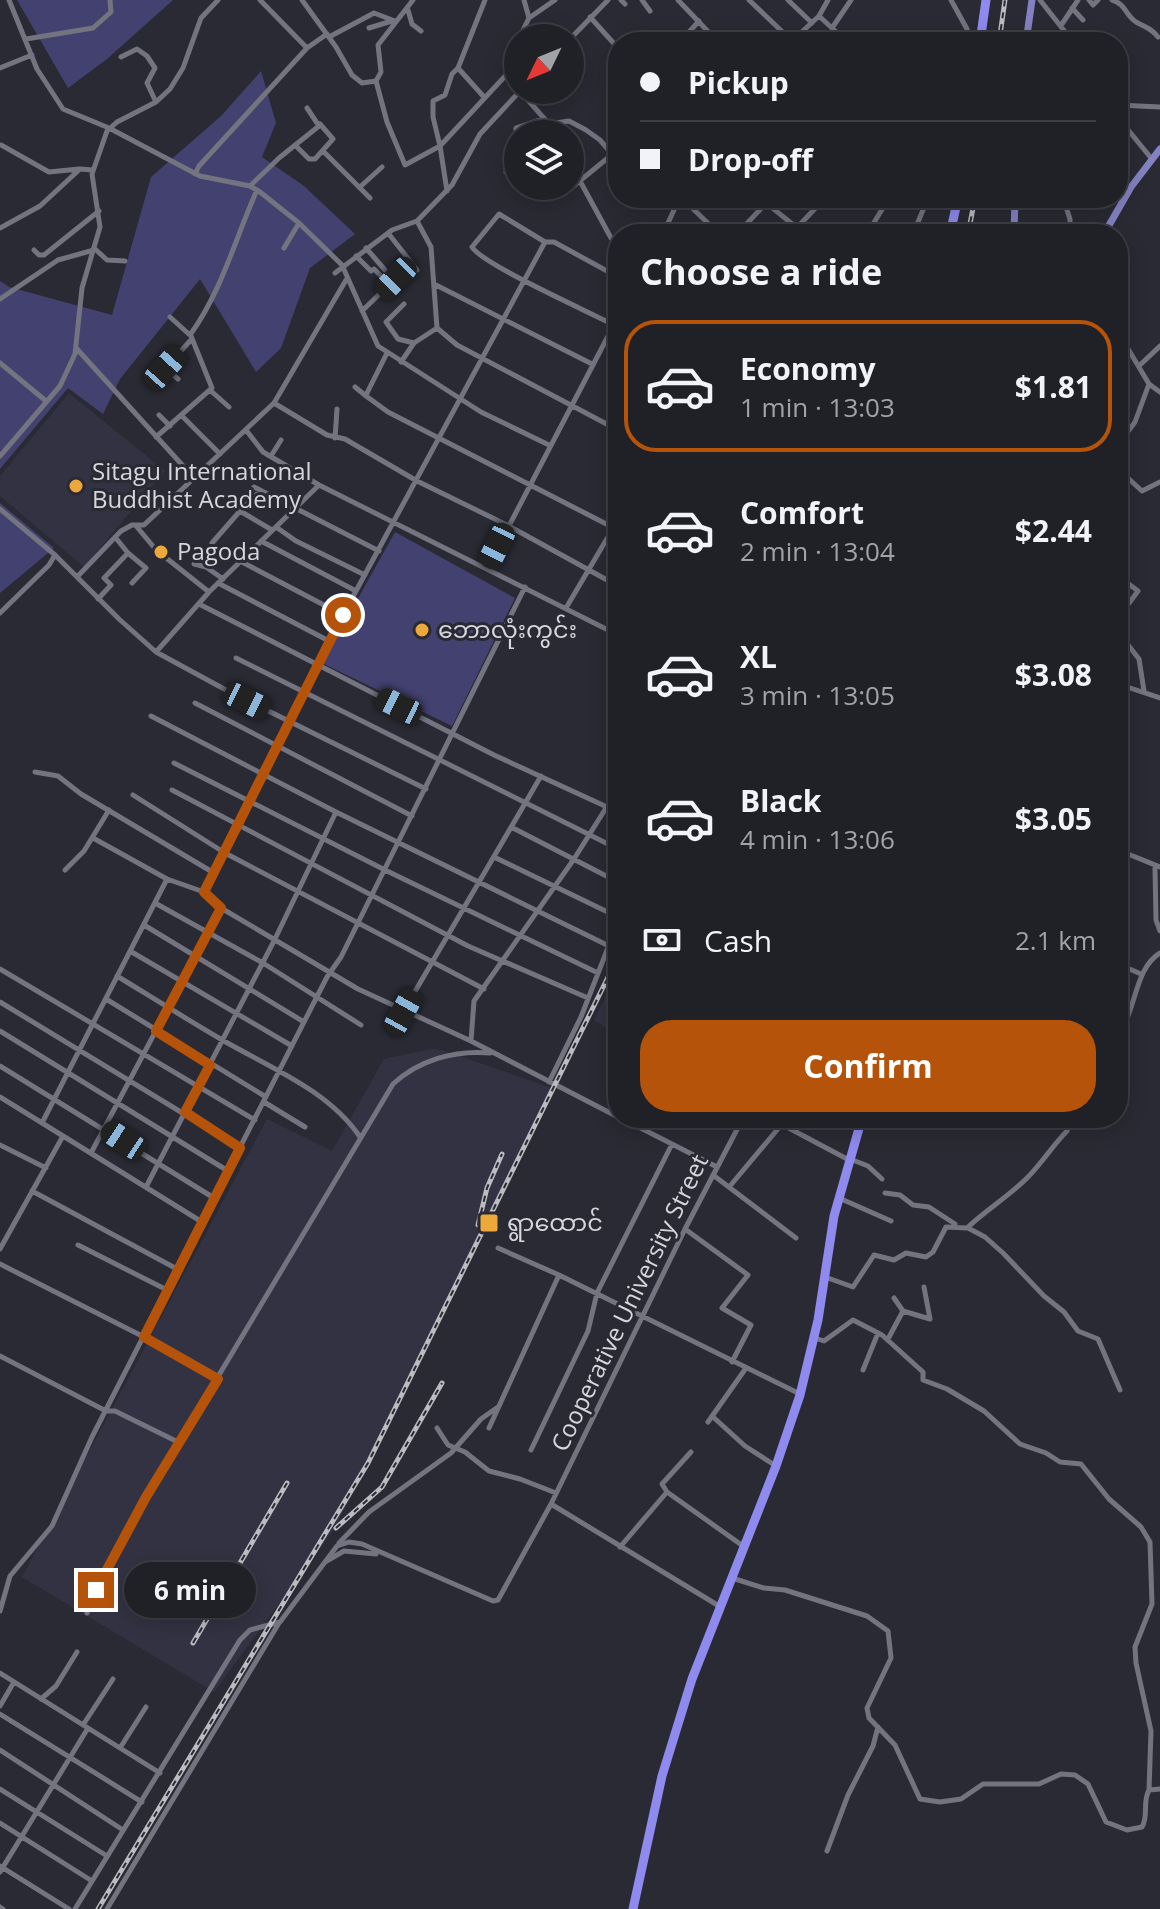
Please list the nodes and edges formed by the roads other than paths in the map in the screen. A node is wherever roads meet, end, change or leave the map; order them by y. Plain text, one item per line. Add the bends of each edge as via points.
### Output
1 (9, 0) edge
2 (110, 0) edge
3 (218, 0) edge
4 (260, 0) edge
5 (302, 0) edge
6 (413, 0) edge
7 (485, 0) edge
8 (524, 0) edge
9 (555, 0) edge
10 (608, 0) edge
11 (642, 0) edge
12 (678, 0) edge
13 (749, 0) edge
14 (788, 0) edge
15 (828, 0) edge
16 (851, 0) edge
17 (951, 0) edge
18 (986, 0) edge
19 (1032, 0) edge
20 (1040, 0) edge
21 (1078, 0) edge
22 (1089, 0) edge
23 (1098, 0) edge
24 (1112, 0) edge
25 (1072, 8) junction
26 (408, 9) junction
27 (650, 11) dead end
28 (819, 16) junction
29 (590, 17) junction
30 (529, 18) junction
31 (1083, 20) dead end
32 (395, 21) junction
33 (699, 21) junction
34 (812, 23) junction
35 (526, 24) edge
36 (584, 24) edge
37 (1062, 24) junction
38 (369, 28) dead end
39 (832, 28) junction
40 (421, 31) dead end
41 (689, 32) edge
42 (708, 32) edge
43 (782, 32) edge
44 (804, 32) edge
45 (836, 32) edge
46 (967, 32) edge
47 (981, 32) edge
48 (1027, 32) edge
49 (1067, 32) edge
50 (328, 36) junction
51 (608, 37) edge
52 (1158, 37) dead end
53 (26, 39) junction
54 (307, 48) junction
55 (32, 55) junction
56 (121, 57) dead end
57 (0, 68) edge
58 (458, 68) junction
59 (504, 77) edge
60 (376, 81) junction
61 (484, 97) junction
62 (156, 102) junction
63 (508, 104) edge
64 (532, 104) edge
65 (1128, 105) edge
66 (1160, 107) edge
67 (307, 108) dead end
68 (544, 120) edge
69 (96, 124) junction
70 (320, 124) junction
71 (109, 128) junction
72 (584, 129) edge
73 (1129, 131) dead end
74 (104, 140) junction
75 (1, 145) edge
76 (295, 145) junction
77 (440, 146) junction
78 (1160, 149) edge
79 (608, 150) edge
80 (323, 151) junction
81 (608, 158) edge
82 (1151, 158) junction
83 (382, 167) dead end
84 (80, 169) junction
85 (93, 170) junction
86 (195, 174) junction
87 (584, 178) edge
88 (250, 186) junction
89 (360, 187) junction
90 (584, 188) edge
91 (257, 190) junction
92 (447, 192) junction
93 (1128, 195) edge
94 (370, 198) dead end
95 (692, 208) edge
96 (762, 208) edge
97 (777, 208) edge
98 (814, 208) edge
99 (99, 211) junction
100 (417, 221) junction
101 (299, 223) junction
102 (750, 223) edge
103 (709, 224) edge
104 (793, 224) edge
105 (799, 224) edge
106 (0, 228) edge
107 (608, 232) edge
108 (388, 233) junction
109 (545, 242) junction
110 (284, 248) dead end
111 (366, 248) junction
112 (94, 249) junction
113 (34, 250) dead end
114 (356, 256) junction
115 (125, 261) dead end
116 (342, 265) junction
117 (417, 270) dead end
118 (608, 272) edge
119 (335, 273) dead end
120 (396, 278) dead end
121 (346, 280) junction
122 (523, 280) junction
123 (435, 284) junction
124 (0, 299) edge
125 (404, 304) dead end
126 (362, 311) junction
127 (170, 317) dead end
128 (502, 318) junction
129 (608, 322) edge
130 (437, 328) junction
131 (190, 338) junction
132 (608, 339) edge
133 (414, 343) junction
134 (1160, 346) edge
135 (1128, 347) edge
136 (76, 349) junction
137 (387, 353) junction
138 (482, 358) junction
139 (401, 362) junction
140 (0, 363) edge
141 (592, 364) junction
142 (1140, 365) junction
143 (178, 379) dead end
144 (1149, 384) junction
145 (355, 387) dead end
146 (211, 391) junction
147 (1160, 392) edge
148 (366, 396) junction
149 (461, 400) junction
150 (46, 401) junction
151 (274, 403) junction
152 (570, 404) junction
153 (229, 407) dead end
154 (337, 409) dead end
155 (159, 415) dead end
156 (182, 416) junction
157 (608, 425) edge
158 (170, 426) junction
159 (246, 430) junction
160 (1128, 431) edge
161 (156, 437) junction
162 (335, 438) junction
163 (439, 438) junction
164 (281, 440) dead end
165 (549, 445) junction
166 (220, 454) junction
167 (0, 456) edge
168 (271, 457) junction
169 (194, 478) junction
170 (1128, 478) edge
171 (417, 481) junction
172 (1160, 482) edge
173 (319, 485) junction
174 (528, 485) junction
175 (0, 509) edge
176 (295, 509) junction
177 (240, 511) junction
178 (395, 524) junction
179 (507, 525) junction
180 (608, 525) edge
181 (137, 527) junction
182 (274, 529) junction
183 (115, 537) junction
184 (261, 541) junction
185 (608, 541) edge
186 (212, 543) dead end
187 (157, 551) dead end
188 (379, 551) junction
189 (128, 553) junction
190 (55, 555) junction
191 (165, 557) dead end
192 (240, 561) junction
193 (194, 564) dead end
194 (487, 568) junction
195 (589, 570) junction
196 (365, 575) junction
197 (77, 577) junction
198 (608, 580) edge
199 (220, 581) junction
200 (132, 583) dead end
201 (1128, 584) edge
202 (525, 587) junction
203 (356, 591) junction
204 (209, 592) junction
205 (98, 599) junction
206 (199, 604) junction
207 (1128, 604) edge
208 (566, 608) junction
209 (0, 613) edge
210 (343, 615) junction
211 (608, 630) edge
212 (329, 641) junction
213 (1128, 645) edge
214 (156, 652) junction
215 (236, 658) dead end
216 (317, 666) junction
217 (1128, 687) edge
218 (1144, 691) junction
219 (304, 692) junction
220 (1160, 698) edge
221 (195, 703) dead end
222 (151, 716) dead end
223 (289, 721) junction
224 (454, 733) junction
225 (276, 747) junction
226 (439, 762) junction
227 (174, 763) dead end
228 (35, 772) dead end
229 (263, 772) junction
230 (541, 776) junction
231 (426, 789) junction
232 (172, 790) dead end
233 (133, 795) dead end
234 (249, 802) junction
235 (525, 803) junction
236 (607, 807) joint
237 (109, 810) junction
238 (336, 812) junction
239 (412, 816) junction
240 (237, 826) junction
241 (511, 827) junction
242 (590, 834) junction
243 (93, 838) junction
244 (323, 839) junction
245 (399, 842) junction
246 (608, 844) edge
247 (225, 853) junction
248 (1128, 855) edge
249 (494, 857) junction
250 (574, 859) junction
251 (311, 865) junction
252 (1157, 868) edge
253 (65, 870) dead end
254 (385, 870) junction
255 (214, 873) junction
256 (608, 877) edge
257 (167, 879) junction
258 (480, 880) junction
259 (556, 887) junction
260 (204, 892) junction
261 (298, 892) junction
262 (371, 897) junction
263 (155, 903) junction
264 (464, 907) junction
265 (221, 908) junction
266 (539, 911) junction
267 (608, 914) edge
268 (357, 924) junction
269 (144, 925) junction
270 (1160, 931) edge
271 (208, 932) junction
272 (522, 935) junction
273 (448, 936) junction
274 (275, 939) junction
275 (607, 945) joint
276 (130, 951) junction
277 (1160, 953) edge
278 (196, 955) junction
279 (504, 961) junction
280 (431, 962) junction
281 (263, 963) junction
282 (1128, 968) edge
283 (0, 969) edge
284 (331, 973) junction
285 (598, 973) junction
286 (1141, 974) junction
287 (117, 976) junction
288 (182, 981) junction
289 (484, 989) junction
290 (249, 990) junction
291 (317, 998) junction
292 (588, 998) junction
293 (106, 999) junction
294 (0, 1002) edge
295 (168, 1007) junction
296 (403, 1012) junction
297 (237, 1013) junction
298 (1128, 1013) edge
299 (304, 1022) junction
300 (93, 1023) junction
301 (361, 1025) dead end
302 (0, 1031) edge
303 (156, 1031) junction
304 (223, 1040) junction
305 (471, 1041) junction
306 (292, 1046) junction
307 (80, 1049) junction
308 (144, 1053) junction
309 (490, 1053) junction
310 (210, 1065) junction
311 (0, 1066) edge
312 (279, 1072) junction
313 (67, 1074) junction
314 (131, 1079) junction
315 (549, 1082) junction
316 (198, 1088) junction
317 (0, 1097) edge
318 (55, 1098) junction
319 (265, 1100) junction
320 (117, 1105) junction
321 (608, 1111) edge
322 (185, 1112) junction
323 (255, 1120) junction
324 (42, 1123) junction
325 (305, 1127) dead end
326 (104, 1128) junction
327 (641, 1128) edge
328 (738, 1128) edge
329 (780, 1128) edge
330 (789, 1128) edge
331 (859, 1128) edge
332 (1068, 1128) edge
333 (63, 1136) junction
334 (360, 1137) junction
335 (173, 1138) junction
336 (672, 1144) junction
337 (0, 1145) edge
338 (240, 1148) junction
339 (91, 1153) junction
340 (849, 1159) junction
341 (159, 1163) junction
342 (717, 1167) junction
343 (46, 1168) junction
344 (228, 1171) junction
345 (713, 1175) junction
346 (882, 1179) dead end
347 (730, 1186) junction
348 (146, 1187) junction
349 (32, 1191) junction
350 (885, 1193) dead end
351 (214, 1198) junction
352 (838, 1198) junction
353 (891, 1221) dead end
354 (202, 1222) junction
355 (956, 1225) junction
356 (967, 1228) junction
357 (685, 1229) junction
358 (796, 1238) dead end
359 (78, 1245) dead end
360 (498, 1248) dead end
361 (0, 1249) edge
362 (0, 1264) edge
363 (177, 1269) junction
364 (559, 1275) junction
365 (825, 1277) junction
366 (924, 1287) dead end
367 (167, 1290) junction
368 (597, 1293) junction
369 (894, 1298) dead end
370 (903, 1311) junction
371 (642, 1316) junction
372 (878, 1333) junction
373 (144, 1337) junction
374 (815, 1338) junction
375 (888, 1339) junction
376 (0, 1356) edge
377 (732, 1362) junction
378 (746, 1368) junction
379 (863, 1370) dead end
380 (218, 1379) junction
381 (1120, 1390) dead end
382 (800, 1395) junction
383 (498, 1407) junction
384 (106, 1411) junction
385 (437, 1428) dead end
386 (489, 1428) dead end
387 (180, 1443) junction
388 (456, 1449) junction
389 (531, 1450) dead end
390 (691, 1452) dead end
391 (776, 1466) junction
392 (667, 1492) junction
393 (556, 1493) junction
394 (551, 1504) junction
395 (337, 1546) junction
396 (743, 1546) junction
397 (620, 1547) junction
398 (385, 1556) junction
399 (324, 1563) junction
400 (732, 1578) junction
401 (720, 1607) junction
402 (0, 1611) edge
403 (87, 1613) dead end
404 (280, 1622) junction
405 (77, 1652) dead end
406 (0, 1673) edge
407 (113, 1679) dead end
408 (14, 1682) junction
409 (41, 1699) junction
410 (0, 1706) edge
411 (146, 1707) dead end
412 (0, 1714) edge
413 (86, 1726) junction
414 (878, 1727) junction
415 (120, 1748) junction
416 (0, 1750) edge
417 (71, 1757) junction
418 (160, 1773) junction
419 (55, 1784) junction
420 (0, 1789) edge
421 (1160, 1789) edge
422 (1149, 1790) junction
423 (142, 1802) junction
424 (37, 1814) junction
425 (0, 1823) edge
426 (124, 1830) junction
427 (23, 1837) junction
428 (827, 1851) dead end
429 (107, 1856) junction
430 (1, 1868) edge
431 (92, 1881) junction
432 (72, 1909) edge
433 (107, 1909) edge
434 (633, 1909) edge

1 - 53 street
2 - 53 street via 111,12 97,27
3 - 62 street via 202,15 179,77
4 - 54 street
5 - 50 street
6 - 26 street
7 - 58 street
8 - 30 street
9 - 30 street
10 - 29 street
11 - 27 street
12 - 33 street
13 - 43 street
14 - 34 street
15 - 28 street
16 - 39 street
17 - 46 street
18 - 47 highway
19 - 48 main road
20 - 37 street
21 - 25 street
22 - 23 street via 1093,5
24 - 52 street via 1123,3 1135,21
25 - 31 street
25 - 37 street
26 - 32 street
26 - 40 street via 412,24
28 - 34 street
28 - 39 street
29 - 36 street
29 - 51 street
30 - 35 street
32 - 38 street
32 - 50 street via 374,13
32 - 60 street via 378,41 381,72
33 - 41 street
33 - 42 street
34 - 44 street
37 - 49 street
39 - 45 street
50 - 54 street
50 - 60 street via 352,75 362,83
53 - 55 street
54 - 86 street
55 - 57 street
55 - 69 street via 63,109
56 - 62 street via 137,49 147,56 155,68 147,83
58 - 61 street
58 - 77 street via 445,95 433,101
59 - 61 street
60 - 77 street via 404,164
61 - 77 street
62 - 71 street
63 - 92 street via 480,134
64 - 68 street
65 - 66 street
67 - 70 street
69 - 71 street
69 - 74 street
70 - 76 street
70 - 80 street via 333,139
71 - 74 street
71 - 86 street
72 - 79 street
73 - 82 street
74 - 85 street
75 - 84 street via 49,172
76 - 80 street via 311,160
76 - 88 street
77 - 92 street
78 - 82 main road
80 - 89 street
81 - 87 street
82 - 93 main road
83 - 89 street
84 - 85 street
84 - 106 street via 40,206
85 - 99 street
86 - 88 street
88 - 91 street
89 - 94 street
90 - 107 street
91 - 101 street
91 - 131 street via 217,294
92 - 100 street
95 - 103 street
96 - 102 street
97 - 104 street
98 - 105 street
99 - 112 street
99 - 113 street via 44,255
100 - 108 street
100 - 123 street via 431,247
101 - 110 street
101 - 116 street
108 - 111 street
108 - 117 street
109 - 118 street
109 - 122 street
109 - 122 street via 499,214 474,242 475,252
111 - 114 street
111 - 114 street via 383,273 371,271
112 - 115 street via 107,260
112 - 124 street via 58,260
112 - 136 street via 82,288
114 - 116 street
116 - 119 street
116 - 121 street
120 - 126 street
121 - 126 street
121 - 151 street
122 - 128 street
122 - 129 street
123 - 128 street
123 - 130 street
125 - 133 street via 386,324 398,339
126 - 137 street via 378,346
127 - 131 street
128 - 138 street
128 - 141 street
130 - 133 street
130 - 138 street
131 - 143 street via 162,371
131 - 146 street
132 - 141 street
133 - 139 street
134 - 142 street
135 - 142 street
136 - 150 street via 63,381
136 - 161 street
137 - 139 street
137 - 148 street
138 - 149 street
138 - 152 street
139 - 149 street
140 - 150 street
141 - 152 street
142 - 144 street
144 - 147 street
144 - 160 street
145 - 148 street
146 - 153 street
146 - 156 street
148 - 163 street
149 - 163 street
149 - 165 street
150 - 167 street
151 - 159 street
151 - 162 street
152 - 157 street
152 - 165 street
154 - 162 street
155 - 158 street
156 - 158 street
156 - 166 street
158 - 161 street
159 - 166 street
159 - 168 street
161 - 169 street
162 - 171 street
163 - 171 street
163 - 174 street
164 - 168 street
165 - 174 street
166 - 169 street
168 - 173 street
169 - 181 street
170 - 172 street via 1142,491
171 - 178 street
171 - 179 street
173 - 176 street
173 - 178 street
174 - 179 street
174 - 180 street
175 - 190 street
176 - 177 street via 257,489
176 - 182 street
176 - 188 street
177 - 182 street
177 - 186 street
178 - 188 street
178 - 194 street
179 - 194 street
179 - 195 street
181 - 183 street
181 - 187 street
182 - 184 street
182 - 196 street
183 - 189 street
183 - 197 street
184 - 192 street
184 - 203 street
185 - 195 street
188 - 196 street
189 - 200 street via 146,568
189 - 205 street via 104,578 111,585
190 - 197 street
190 - 209 street
191 - 204 street
192 - 199 street
192 - 210 street
193 - 199 street via 206,567
194 - 202 street
195 - 198 street
195 - 208 street
196 - 203 street
197 - 205 street
199 - 204 street
199 - 212 street
201 - 207 street via 1138,591
202 - 208 street
202 - 224 street
203 - 210 street
204 - 206 street
205 - 214 street
206 - 214 street
206 - 216 street
208 - 211 street
210 - 212 street
212 - 216 street
213 - 218 street via 1139,659
214 - 223 street
215 - 219 street
216 - 219 street
216 - 224 street
217 - 218 street
218 - 220 street
219 - 223 street
219 - 226 street
221 - 225 street
222 - 229 street
223 - 225 street
223 - 231 street
224 - 226 street
224 - 230 street
225 - 229 street
225 - 239 street
226 - 231 street
226 - 235 street
227 - 234 street
228 - 237 street via 58,776
229 - 234 street
229 - 238 street
230 - 235 street
230 - 236 street
231 - 239 street
232 - 240 street
233 - 247 street
234 - 240 street
234 - 244 street
235 - 241 street
235 - 242 street
236 - 242 street
237 - 243 street
237 - 255 street
238 - 244 street
238 - 245 street
239 - 245 street
240 - 247 street
240 - 251 street
241 - 249 street
241 - 250 street
242 - 246 street
242 - 250 street
243 - 253 street
243 - 257 street
244 - 251 street
244 - 254 street
245 - 254 street
245 - 258 street
247 - 255 street
247 - 261 street
248 - 252 street
249 - 258 street
249 - 259 street
250 - 256 street
250 - 259 street
251 - 261 street
251 - 262 street
252 - 270 street
254 - 262 street
254 - 264 street
255 - 260 street
257 - 260 street
257 - 263 street
258 - 264 street
258 - 266 street
259 - 266 street
259 - 267 street
260 - 265 street
261 - 268 street
261 - 274 street
262 - 268 street
262 - 273 street
263 - 269 street
263 - 271 street
264 - 272 street
264 - 273 street
265 - 271 street
265 - 274 street
266 - 272 street
266 - 275 street
268 - 280 street
268 - 284 street
269 - 276 street
269 - 278 street
271 - 278 street
271 - 281 street
272 - 279 street
272 - 285 street
273 - 279 street
273 - 280 street
274 - 281 street
274 - 284 street
275 - 285 street
276 - 287 street
276 - 288 street
277 - 286 street
278 - 288 street
278 - 290 street
279 - 289 street
279 - 292 street
280 - 289 street
280 - 296 street
281 - 290 street
281 - 291 street
282 - 286 street
283 - 300 street
284 - 291 street
284 - 296 street
285 - 292 street
286 - 298 street
287 - 293 street
287 - 295 street
288 - 295 street
288 - 297 street
289 - 305 street via 474,1001
290 - 297 street
290 - 299 street
291 - 299 street
291 - 301 street
292 - 315 street
293 - 300 street
293 - 303 street
294 - 307 street
295 - 303 street
295 - 304 street
296 - 305 street
297 - 304 street
297 - 306 street
299 - 306 street
300 - 307 street
300 - 308 street
302 - 313 street
303 - 308 street
303 - 310 street
304 - 310 street
304 - 312 street
305 - 309 street
306 - 312 street
307 - 313 street
307 - 314 street
308 - 314 street
308 - 316 street
309 - 315 street
309 - 334 street via 457,1052 406,1072
310 - 316 street
310 - 319 street
311 - 318 street
312 - 319 street
312 - 334 street via 329,1104
313 - 318 street
313 - 320 street
314 - 320 street
314 - 322 street
315 - 321 street
316 - 322 street
316 - 323 street
317 - 324 street
318 - 324 street
318 - 326 street
319 - 323 street
319 - 325 street
320 - 326 street
320 - 335 street
322 - 335 street
322 - 338 street
323 - 338 street
324 - 333 street
326 - 339 street
326 - 341 street
327 - 336 street
328 - 342 street, Cooperative University Street
329 - 347 street
330 - 340 street
331 - 340 highway
332 - 356 street via 1023,1182
333 - 339 street
333 - 343 street
334 - 380 street
335 - 341 street
335 - 344 street
336 - 342 street
336 - 368 street
337 - 343 street
338 - 344 street
339 - 348 street
340 - 346 street
340 - 352 highway
341 - 348 street
341 - 351 street
342 - 345 street, Cooperative University Street
343 - 349 street
344 - 351 street
345 - 347 street
345 - 357 street, Cooperative University Street
347 - 358 street
348 - 354 street
349 - 361 street
349 - 363 street
350 - 355 street via 929,1207
351 - 354 street
352 - 353 street
352 - 365 highway
354 - 363 street
355 - 356 street
355 - 365 street via 946,1227 926,1257 906,1253 894,1260 874,1255 853,1287
356 - 381 street via 1003,1253 1078,1331 1098,1339
357 - 371 street, Cooperative University Street
357 - 377 street via 748,1275 722,1308 751,1325
359 - 367 street
360 - 364 street
362 - 373 street
363 - 367 street
364 - 368 street
364 - 383 street
365 - 374 highway
366 - 370 street via 930,1319
367 - 373 street
368 - 371 street
368 - 389 street via 588,1331
369 - 370 street
370 - 375 street
371 - 377 street
371 - 393 street, Cooperative University Street
372 - 374 street via 853,1320 824,1341
372 - 375 street
372 - 379 street
373 - 380 street
373 - 384 street
374 - 382 highway
375 - 422 street via 923,1372 923,1380 984,1411 1020,1444 1060,1462 1081,1464 1150,1542 1152,1604 1135,1647 1151,1731
376 - 384 street
377 - 378 street
378 - 382 street
378 - 391 street via 710,1419
380 - 387 street
382 - 391 highway
383 - 386 street
383 - 388 street
384 - 387 street
384 - 402 street via 52,1526 10,1576
385 - 388 street
387 - 403 street via 103,1573
388 - 393 street via 500,1476
388 - 395 street via 369,1512
390 - 392 street via 663,1480
391 - 396 highway
392 - 396 street
392 - 397 street
393 - 394 street, Cooperative University Street
394 - 397 street
394 - 398 street, Cooperative University Street via 503,1594 493,1601
395 - 398 street via 362,1544
395 - 399 street
396 - 400 highway
397 - 401 street
398 - 399 street via 344,1551
399 - 404 street
400 - 401 highway
400 - 414 street via 867,1616 888,1631 891,1658 867,1708
401 - 434 highway via 672,1740
404 - 418 street via 250,1630 240,1640
404 - 433 street
405 - 409 street via 56,1686
406 - 408 street
407 - 413 street
408 - 409 street
408 - 410 street
409 - 413 street
411 - 415 street
412 - 417 street
413 - 415 street
413 - 417 street
414 - 422 street via 895,1745 920,1799 961,1799 983,1784 1039,1784 1061,1774 1075,1775 1088,1784 1106,1822 1127,1830 1142,1827
414 - 428 street
415 - 418 street
416 - 419 street
417 - 419 street
417 - 423 street
418 - 423 street
419 - 424 street
419 - 426 street
420 - 424 street
421 - 422 street
423 - 426 street
424 - 427 street
424 - 429 street
425 - 427 street
426 - 429 street
427 - 430 street
427 - 431 street
429 - 431 street
430 - 432 street
431 - 432 street

